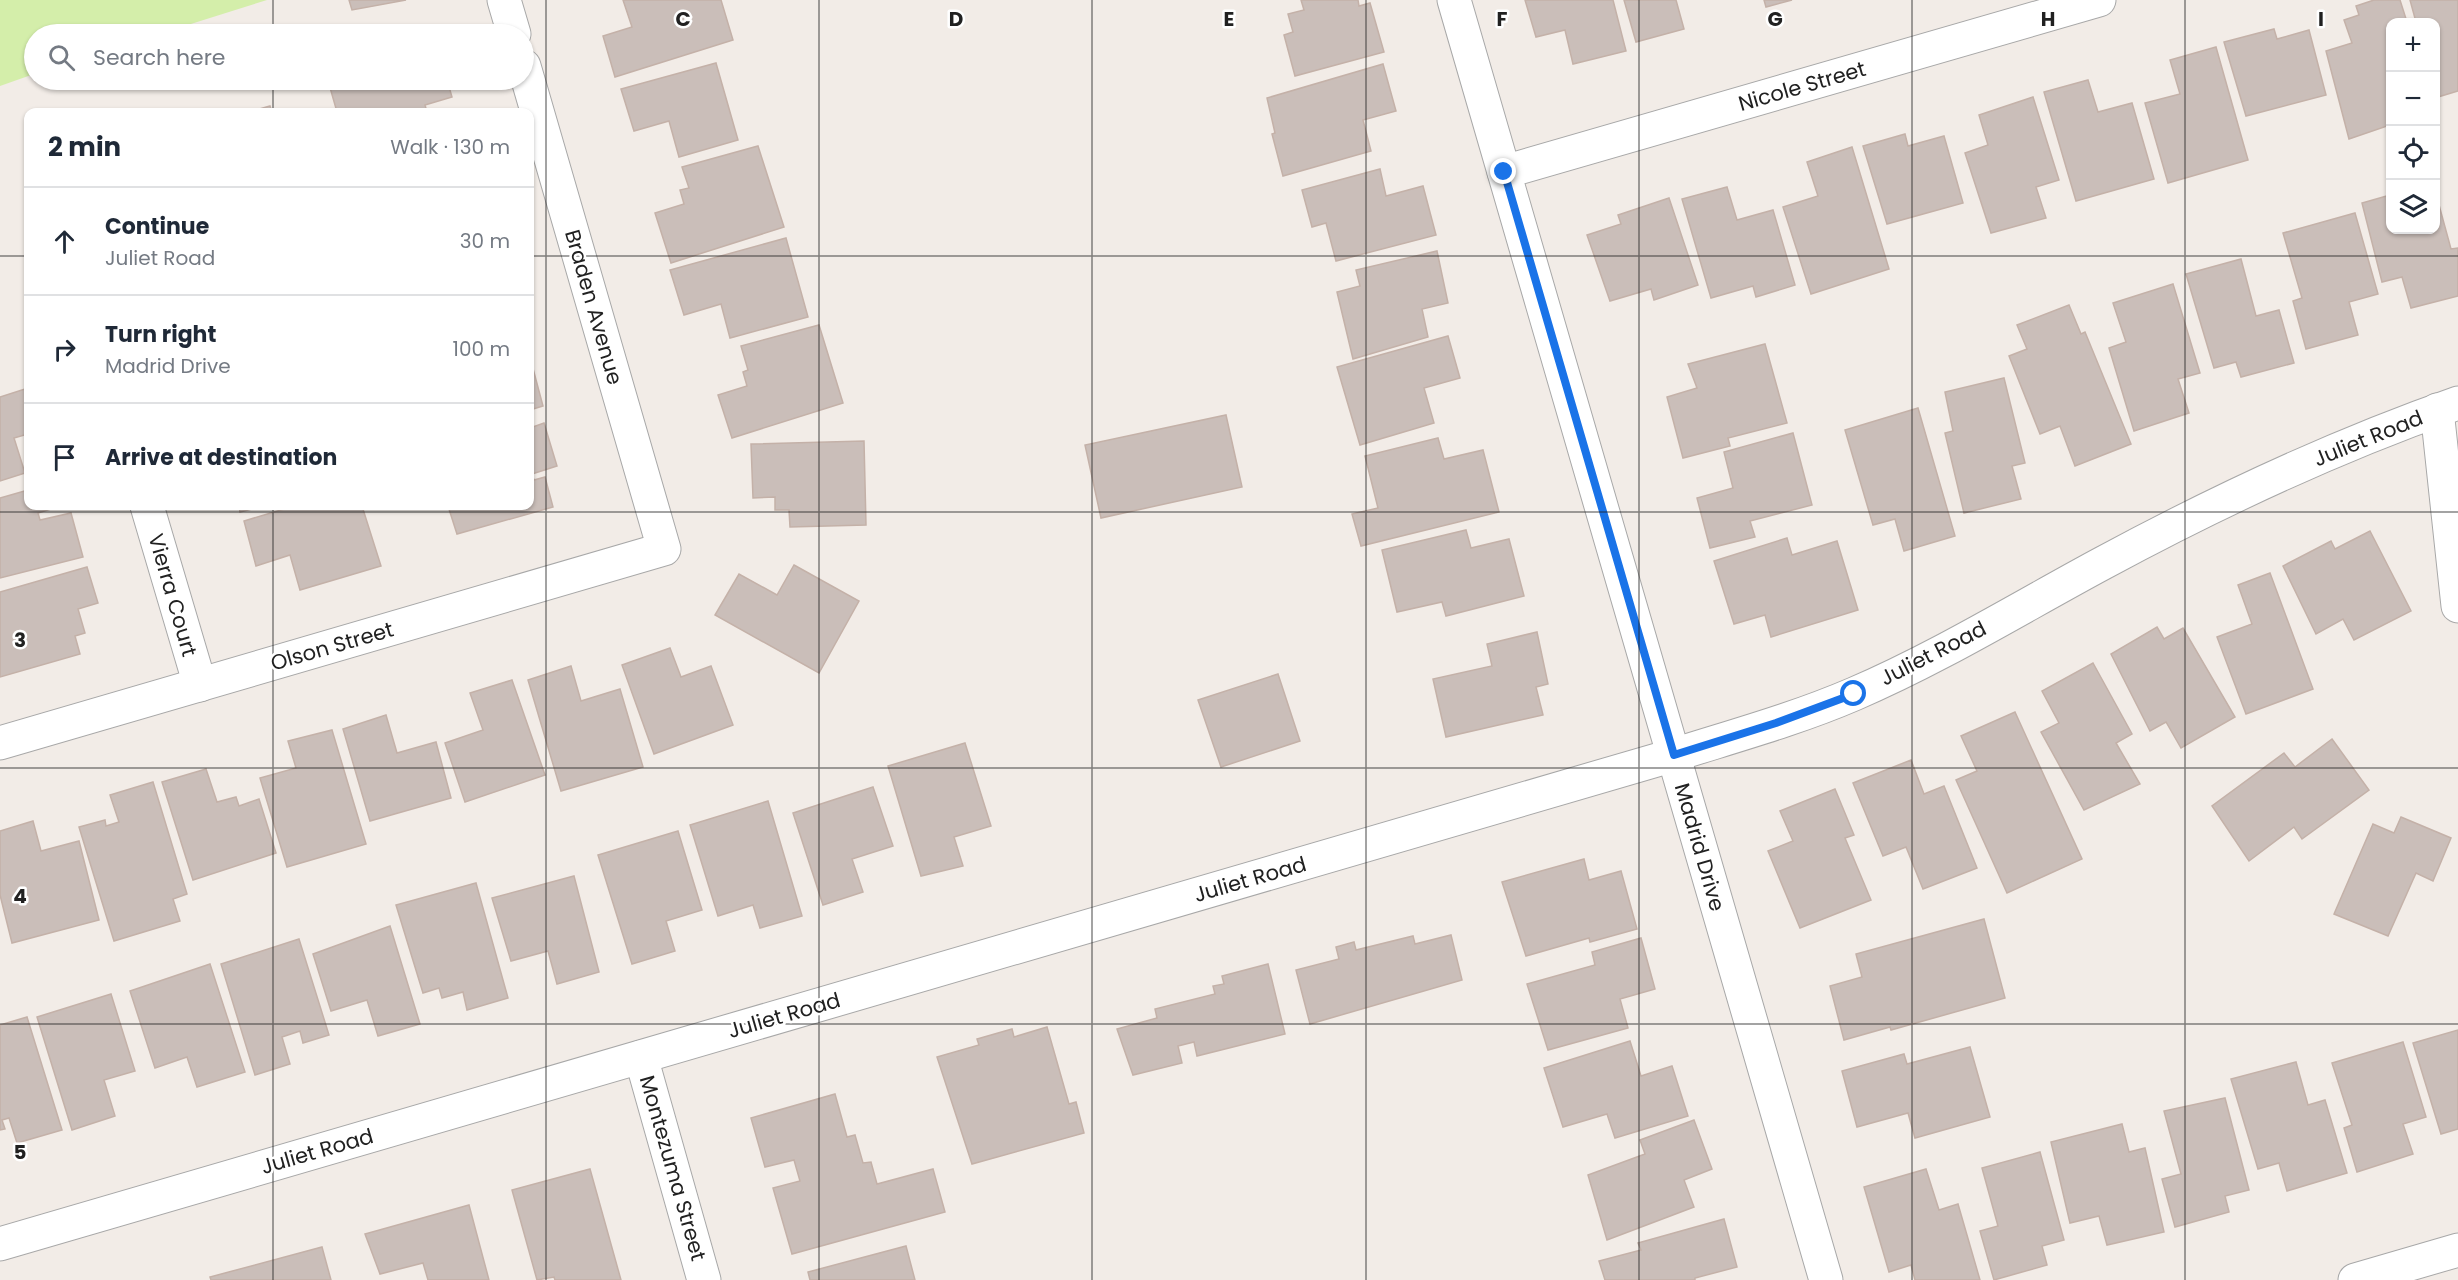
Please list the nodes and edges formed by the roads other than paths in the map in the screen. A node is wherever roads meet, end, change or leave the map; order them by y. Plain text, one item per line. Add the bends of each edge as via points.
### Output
1 (504, 0) edge
2 (1454, 0) edge
3 (2099, 0) edge
4 (511, 24) edge
5 (531, 90) edge
6 (1504, 172) junction
7 (2447, 407) edge
8 (148, 510) edge
9 (663, 549) joint
10 (2458, 606) edge
11 (200, 685) junction
12 (0, 743) edge
13 (1674, 755) junction
14 (641, 1057) junction
15 (0, 1244) edge
16 (2458, 1250) edge
17 (704, 1280) edge
18 (1826, 1280) edge
19 (2355, 1280) edge

1 - 4 street
2 - 6 street, Madrid Drive
3 - 6 street, Nicole Street
5 - 9 street, Braden Avenue
6 - 13 street, Madrid Drive
7 - 10 street
7 - 13 street, Juliet Road via 2347,444 2252,486 1854,694
8 - 11 street, Vierra Court
9 - 11 street, Olson Street
11 - 12 street, Olson Street
13 - 14 street, Juliet Road
13 - 18 street, Madrid Drive
14 - 15 street, Juliet Road
14 - 17 street, Montezuma Street
16 - 19 street

